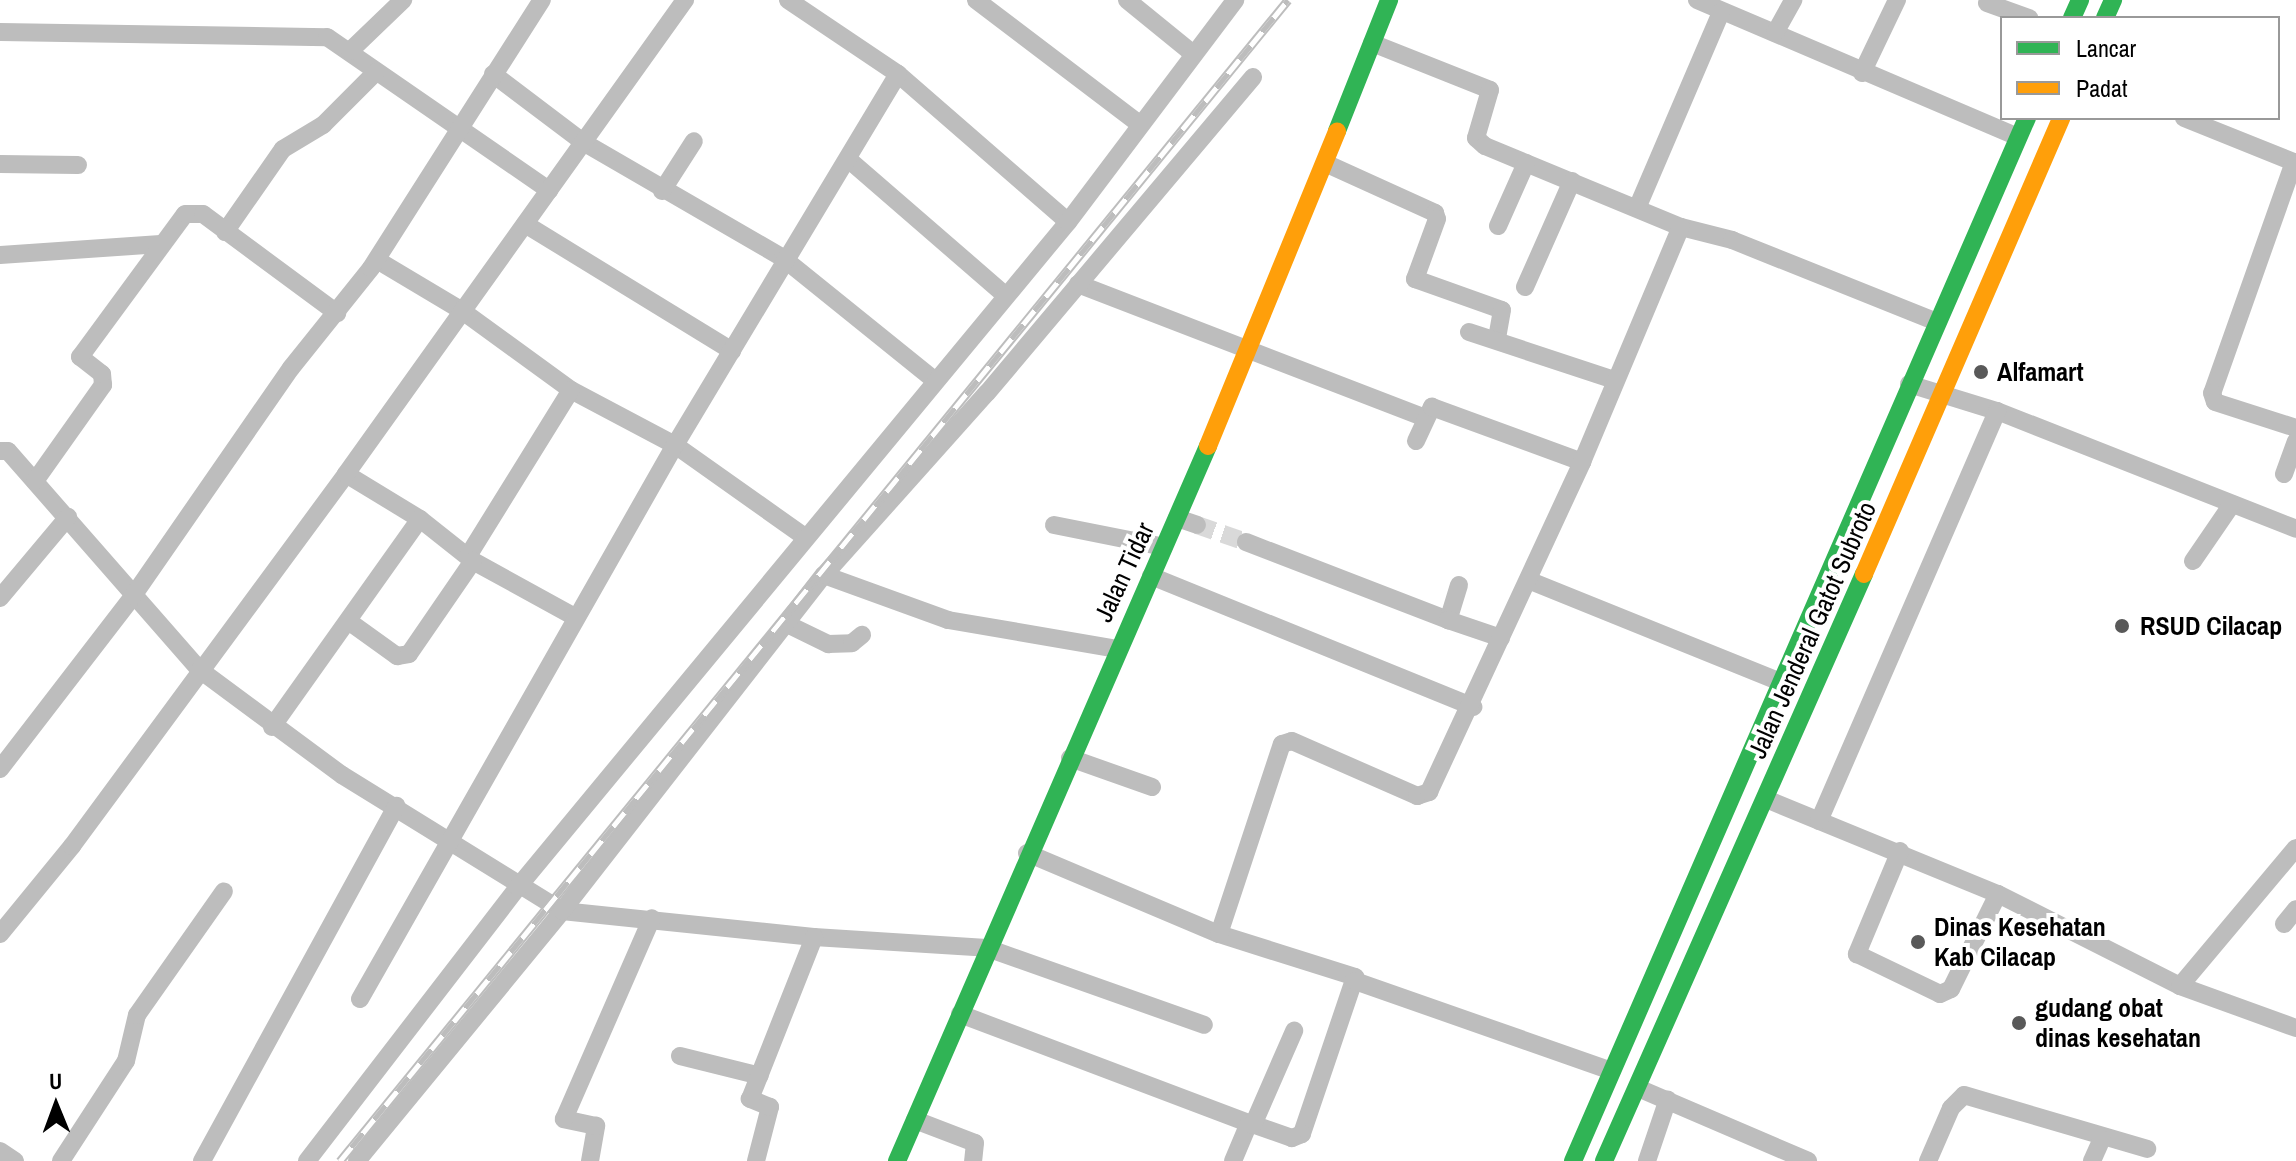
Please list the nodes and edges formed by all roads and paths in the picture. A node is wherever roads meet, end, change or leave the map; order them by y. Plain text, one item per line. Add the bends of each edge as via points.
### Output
1 (403, 0) edge
2 (542, 0) edge
3 (685, 0) edge
4 (788, 0) edge
5 (976, 0) edge
6 (1127, 0) edge
7 (1235, 0) edge
8 (1389, 0) edge
9 (1697, 0) edge
10 (1793, 0) edge
11 (1897, 0) edge
12 (1987, 3) dead end
13 (1721, 12) junction
14 (2023, 16) edge
15 (0, 32) edge
16 (1775, 33) junction
17 (1372, 43) junction
18 (350, 51) junction
19 (1192, 53) junction
20 (376, 72) junction
21 (1862, 73) junction
22 (493, 74) junction
23 (898, 74) junction
24 (1253, 77) dead end
25 (2026, 120) edge
26 (2060, 120) edge
27 (2189, 120) edge
28 (1138, 123) junction
29 (460, 133) junction
30 (2018, 137) junction
31 (694, 141) dead end
32 (583, 142) junction
33 (848, 159) junction
34 (2295, 162) edge
35 (1325, 163) junction
36 (1526, 163) junction
37 (0, 164) edge
38 (78, 165) dead end
39 (1572, 181) junction
40 (549, 190) junction
41 (662, 191) junction
42 (1638, 206) junction
43 (1068, 222) junction
44 (525, 224) junction
45 (1498, 226) dead end
46 (1681, 227) junction
47 (225, 232) junction
48 (161, 244) junction
49 (0, 255) edge
50 (783, 258) junction
51 (377, 260) junction
52 (1078, 284) junction
53 (1525, 287) dead end
54 (1005, 295) junction
55 (461, 310) junction
56 (337, 313) junction
57 (1935, 321) junction
58 (1469, 332) dead end
59 (1497, 339) junction
60 (732, 351) junction
61 (1249, 354) junction
62 (934, 380) junction
63 (1614, 380) junction
64 (1909, 384) junction
65 (571, 390) junction
66 (1943, 398) junction
67 (1997, 411) junction
68 (1425, 418) junction
69 (2296, 428) edge
70 (1416, 441) dead end
71 (2296, 441) edge
72 (675, 445) junction
73 (0, 451) edge
74 (1582, 462) junction
75 (346, 474) junction
76 (2284, 474) dead end
77 (35, 481) junction
78 (2232, 504) junction
79 (68, 517) junction
80 (1177, 518) junction
81 (420, 519) junction
82 (1054, 525) dead end
83 (1197, 525) tunnel mouth
84 (2296, 529) edge
85 (805, 537) junction
86 (1246, 542) tunnel mouth
87 (1164, 547) junction
88 (470, 558) junction
89 (2193, 561) dead end
90 (824, 575) junction
91 (1151, 576) junction
92 (1528, 580) junction
93 (1459, 585) dead end
94 (133, 596) junction
95 (0, 598) edge
96 (575, 617) junction
97 (1448, 620) junction
98 (351, 623) junction
99 (787, 624) junction
100 (862, 635) dead end
101 (1501, 638) junction
102 (1117, 649) junction
103 (200, 670) junction
104 (1778, 681) junction
105 (1473, 707) junction
106 (272, 727) junction
107 (1070, 758) junction
108 (0, 769) edge
109 (1152, 787) dead end
110 (1733, 787) junction
111 (1766, 799) junction
112 (396, 806) junction
113 (1819, 821) junction
114 (451, 840) junction
115 (2296, 848) edge
116 (1900, 851) junction
117 (1027, 853) junction
118 (518, 887) junction
119 (224, 891) dead end
120 (1998, 894) junction
121 (562, 911) junction
122 (652, 918) junction
123 (0, 934) edge
124 (1219, 934) junction
125 (814, 937) junction
126 (987, 948) junction
127 (1355, 981) junction
128 (2180, 986) junction
129 (360, 999) dead end
130 (960, 1014) junction
131 (1204, 1025) dead end
132 (2296, 1028) edge
133 (1294, 1031) dead end
134 (680, 1056) dead end
135 (1612, 1071) junction
136 (760, 1076) junction
137 (1638, 1088) junction
138 (1668, 1099) junction
139 (915, 1120) junction
140 (1251, 1124) junction
141 (2102, 1139) junction
142 (2147, 1149) dead end
143 (0, 1151) edge
144 (1803, 1160) edge
145 (15, 1161) edge
146 (61, 1161) edge
147 (202, 1161) edge
148 (307, 1161) edge
149 (357, 1161) edge
150 (590, 1161) edge
151 (756, 1161) edge
152 (897, 1161) edge
153 (973, 1161) edge
154 (1233, 1161) edge
155 (1573, 1161) edge
156 (1604, 1161) edge
157 (1647, 1161) edge
158 (1928, 1161) edge
159 (2092, 1161) edge

1 - 18 street
2 - 22 street
3 - 32 street
4 - 23 street
5 - 28 street
6 - 19 street
7 - 19 street
8 - 17 main road, Jalan Tidar
9 - 13 street
10 - 16 street
11 - 21 street
12 - 14 street
13 - 16 street
13 - 42 street
15 - 18 street via 317,35
16 - 21 street
17 - 35 main road, Jalan Tidar
17 - 36 street via 1490,90 1477,140
18 - 20 street
19 - 28 street
20 - 29 street
20 - 47 street via 323,125 290,142
21 - 30 street
22 - 29 street
22 - 32 street
23 - 33 street
23 - 43 street
24 - 52 street
25 - 30 main road, Jalan Jenderal Gatot Subroto
26 - 66 main road, Jalan Jenderal Gatot Subroto
27 - 34 street
28 - 43 street
29 - 40 street
29 - 51 street
30 - 57 main road, Jalan Jenderal Gatot Subroto
31 - 41 street
32 - 40 street
32 - 41 street
33 - 50 street
33 - 54 street
34 - 69 street via 2212,397
35 - 59 street via 1435,213 1415,279 1502,310
35 - 61 main road, Jalan Tidar
36 - 39 street
36 - 45 street
37 - 38 street
39 - 42 street
39 - 53 street
40 - 44 street
41 - 50 street
42 - 46 street
43 - 54 street
44 - 55 street
44 - 60 street
46 - 57 street via 1732,240
46 - 63 street
47 - 48 street via 196,210 179,218
47 - 56 street
48 - 49 street
48 - 77 street via 80,357 102,374 103,385
50 - 60 street
50 - 62 street
51 - 55 street
51 - 56 street
52 - 61 street
52 - 90 street
54 - 62 street
55 - 65 street
55 - 75 street
56 - 94 street via 291,368
57 - 64 main road, Jalan Jenderal Gatot Subroto
58 - 59 street
59 - 63 street
60 - 72 street
61 - 68 street
61 - 80 main road, Jalan Tidar
62 - 85 street
63 - 74 street
64 - 66 street
64 - 104 main road, Jalan Jenderal Gatot Subroto
65 - 72 street
65 - 88 street
66 - 67 street
66 - 111 main road, Jalan Jenderal Gatot Subroto
67 - 78 street
67 - 113 street
68 - 70 street
68 - 74 street via 1435,408
71 - 76 street
72 - 85 street
72 - 96 street
73 - 77 street via 8,451
74 - 92 street
75 - 81 street
75 - 103 street
77 - 79 street
78 - 84 street
78 - 89 street
79 - 94 street
79 - 95 street
80 - 83 street
80 - 87 main road, Jalan Tidar
81 - 88 street
81 - 98 street
82 - 87 street
85 - 118 street
86 - 97 street
87 - 91 main road, Jalan Tidar
88 - 96 street
88 - 98 street via 409,654 397,656
90 - 99 street
90 - 102 street via 948,620
91 - 102 main road, Jalan Tidar
91 - 105 street
92 - 101 street
92 - 104 street
93 - 97 street
94 - 103 street
94 - 108 street
96 - 114 street
97 - 101 street
98 - 106 street
99 - 100 street via 828,644 852,643
99 - 121 street
101 - 105 street
102 - 107 main road, Jalan Tidar
103 - 106 street
103 - 123 street via 72,846
104 - 110 main road, Jalan Jenderal Gatot Subroto
105 - 124 street via 1424,795 1406,792 1292,741 1282,744
106 - 112 street
107 - 109 street
107 - 117 main road, Jalan Tidar
110 - 111 main road
110 - 135 main road, Jalan Jenderal Gatot Subroto
111 - 113 street
111 - 137 main road, Jalan Jenderal Gatot Subroto
112 - 114 street
112 - 147 street
113 - 116 street
114 - 118 street
114 - 129 street
115 - 128 street
116 - 120 street
116 - 120 street via 1857,954 1940,994 1951,989
117 - 124 street
117 - 126 main road, Jalan Tidar
118 - 121 street
118 - 148 street
119 - 146 street via 137,1015 126,1061
120 - 128 street
121 - 122 street
121 - 149 street
122 - 125 street
122 - 150 street via 564,1119 596,1126
124 - 127 street via 1354,976
125 - 126 street
125 - 136 street
126 - 130 main road, Jalan Tidar
126 - 131 street
127 - 135 street
127 - 140 street via 1302,1134 1292,1138
128 - 132 street
130 - 139 main road, Jalan Tidar
130 - 140 street
133 - 140 street
134 - 136 street
135 - 155 main road, Jalan Jenderal Gatot Subroto
136 - 151 street via 750,1099 770,1107
137 - 138 street
137 - 156 main road, Jalan Jenderal Gatot Subroto
138 - 144 street
138 - 157 street
139 - 152 main road, Jalan Tidar
139 - 153 street via 975,1143
140 - 154 street
141 - 142 street
141 - 158 street via 1964,1095 1951,1108
141 - 159 street
143 - 145 street

